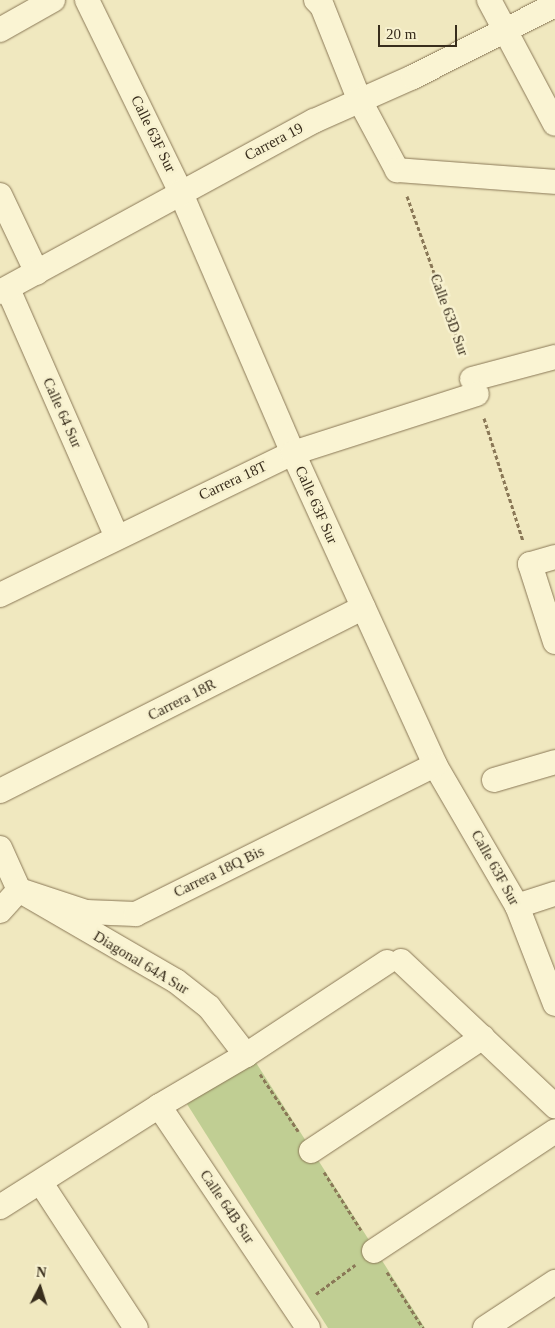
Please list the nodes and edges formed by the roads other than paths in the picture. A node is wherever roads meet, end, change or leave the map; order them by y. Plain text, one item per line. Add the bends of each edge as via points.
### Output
1 (53, 0) edge
2 (87, 0) edge
3 (316, 0) edge
4 (489, 0) edge
5 (555, 5) edge
6 (0, 30) edge
7 (503, 30) junction
8 (359, 99) junction
9 (555, 124) edge
10 (555, 182) edge
11 (180, 191) junction
12 (0, 195) edge
13 (36, 272) junction
14 (4, 290) edge
15 (555, 357) edge
16 (293, 453) junction
17 (116, 537) junction
18 (555, 557) edge
19 (0, 595) edge
20 (363, 608) junction
21 (555, 642) edge
22 (555, 762) edge
23 (435, 765) junction
24 (494, 780) dead end
25 (0, 791) edge
26 (0, 848) edge
27 (19, 890) junction
28 (555, 894) edge
29 (517, 906) junction
30 (0, 911) edge
31 (555, 1004) edge
32 (483, 1037) junction
33 (246, 1054) junction
34 (159, 1106) junction
35 (555, 1106) edge
36 (555, 1131) edge
37 (311, 1151) road end
38 (41, 1183) junction
39 (0, 1207) edge
40 (374, 1251) road end
41 (555, 1282) edge
42 (302, 1318) edge
43 (136, 1328) edge
44 (485, 1328) edge

1 - 6 street
2 - 11 street, Calle 63F Sur
3 - 8 street via 322,6
4 - 7 street
5 - 7 street, Carrera 19
7 - 8 street, Carrera 19 via 413,77
7 - 9 street
8 - 10 street via 397,170
8 - 11 street, Carrera 19
11 - 13 street, Carrera 19
11 - 16 street, Calle 63F Sur
12 - 13 street
13 - 14 street, Carrera 19
14 - 17 street, Calle 64 Sur
15 - 16 street, Carrera 18T
16 - 17 street, Carrera 18T
16 - 20 street, Calle 63F Sur
17 - 19 street, Carrera 18T
18 - 21 street via 530,564
20 - 23 street, Calle 63F Sur
20 - 25 street, Carrera 18R
22 - 24 street
23 - 27 street, Carrera 18Q Bis via 136,914 86,912
23 - 29 street, Calle 63F Sur
26 - 27 street
27 - 30 street
27 - 33 street, Diagonal 64A Sur via 176,981 210,1007
28 - 29 street
29 - 31 street, Calle 63F Sur
32 - 33 street via 394,962
32 - 35 street
32 - 37 street
33 - 34 street
34 - 38 street
34 - 42 street, Calle 64B Sur
36 - 40 street
38 - 39 street
38 - 43 street
41 - 44 street

